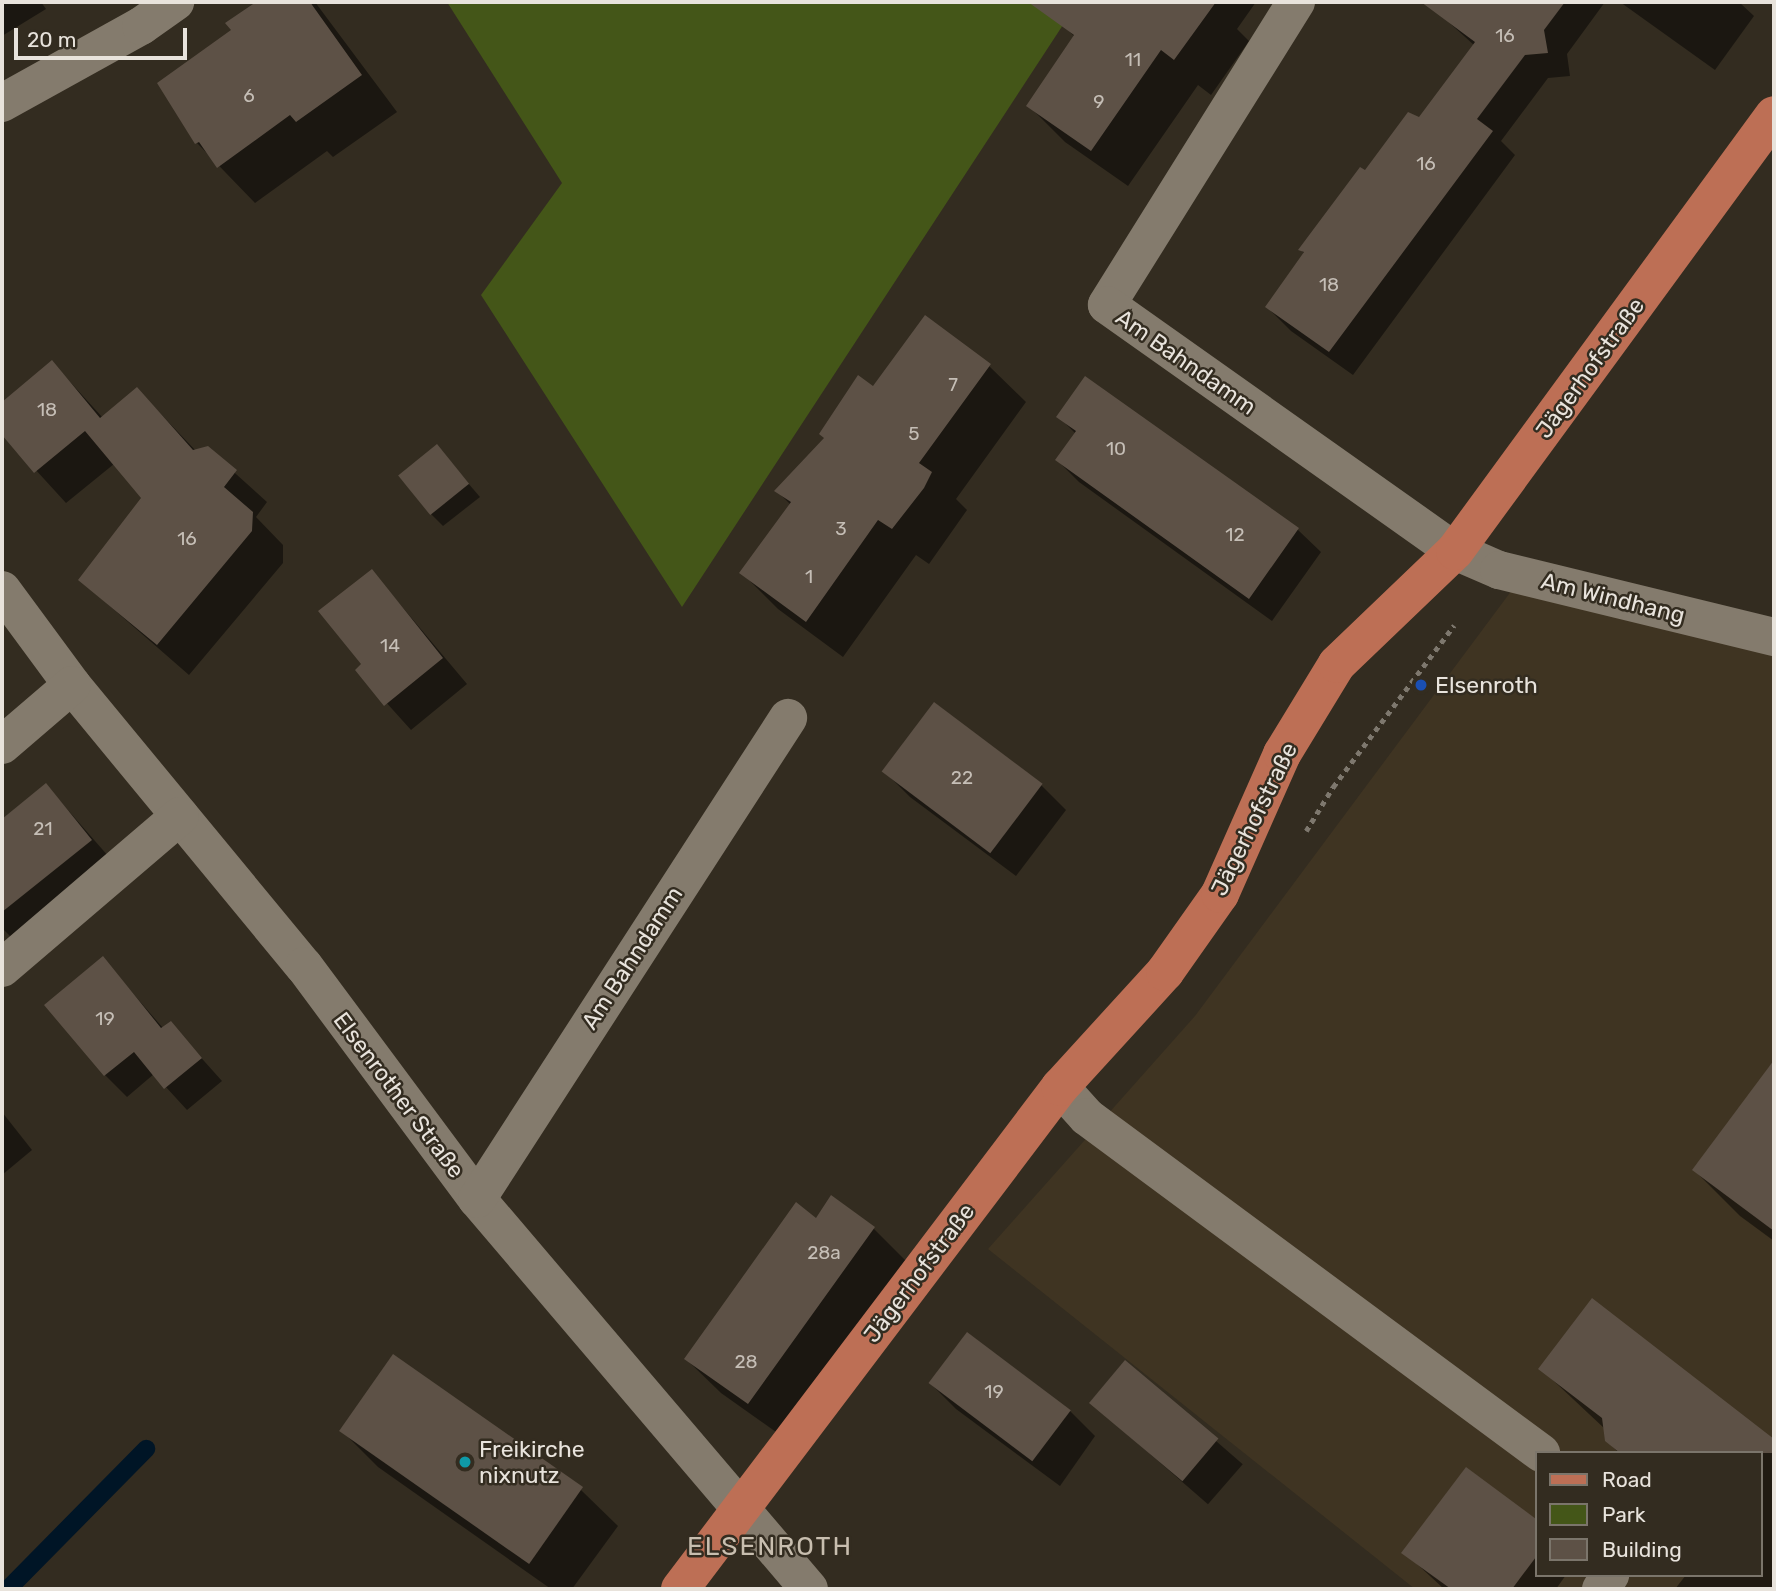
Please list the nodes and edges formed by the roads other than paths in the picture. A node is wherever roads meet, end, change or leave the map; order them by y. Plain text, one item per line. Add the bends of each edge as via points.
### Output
1 (175, 2) edge
2 (1296, 2) edge
3 (2, 103) edge
4 (1774, 115) edge
5 (1455, 551) junction
6 (2, 590) edge
7 (1774, 637) edge
8 (72, 685) junction
9 (788, 718) dead end
10 (2, 745) edge
11 (180, 816) junction
12 (2, 968) edge
13 (1060, 1087) junction
14 (477, 1199) junction
15 (1538, 1451) edge
16 (737, 1511) junction
17 (680, 1589) edge
18 (809, 1589) edge

1 - 3 street via 141,26
2 - 5 street, Am Bahndamm via 1107,305
4 - 5 main road, Jägerhofstraße
5 - 7 street, Am Windhang via 1499,570
5 - 13 main road, Jägerhofstraße via 1337,664 1282,754 1220,894 1165,972
6 - 8 street, Elsenrother Straße
8 - 10 street
8 - 11 street, Elsenrother Straße
9 - 14 street, Am Bahndamm
11 - 12 street
11 - 14 street, Elsenrother Straße via 304,966
13 - 15 street via 1087,1117
13 - 16 main road, Jägerhofstraße
14 - 16 street, Elsenrother Straße
16 - 17 main road, Jägerhofstraße
16 - 18 street, Elsenrother Straße

